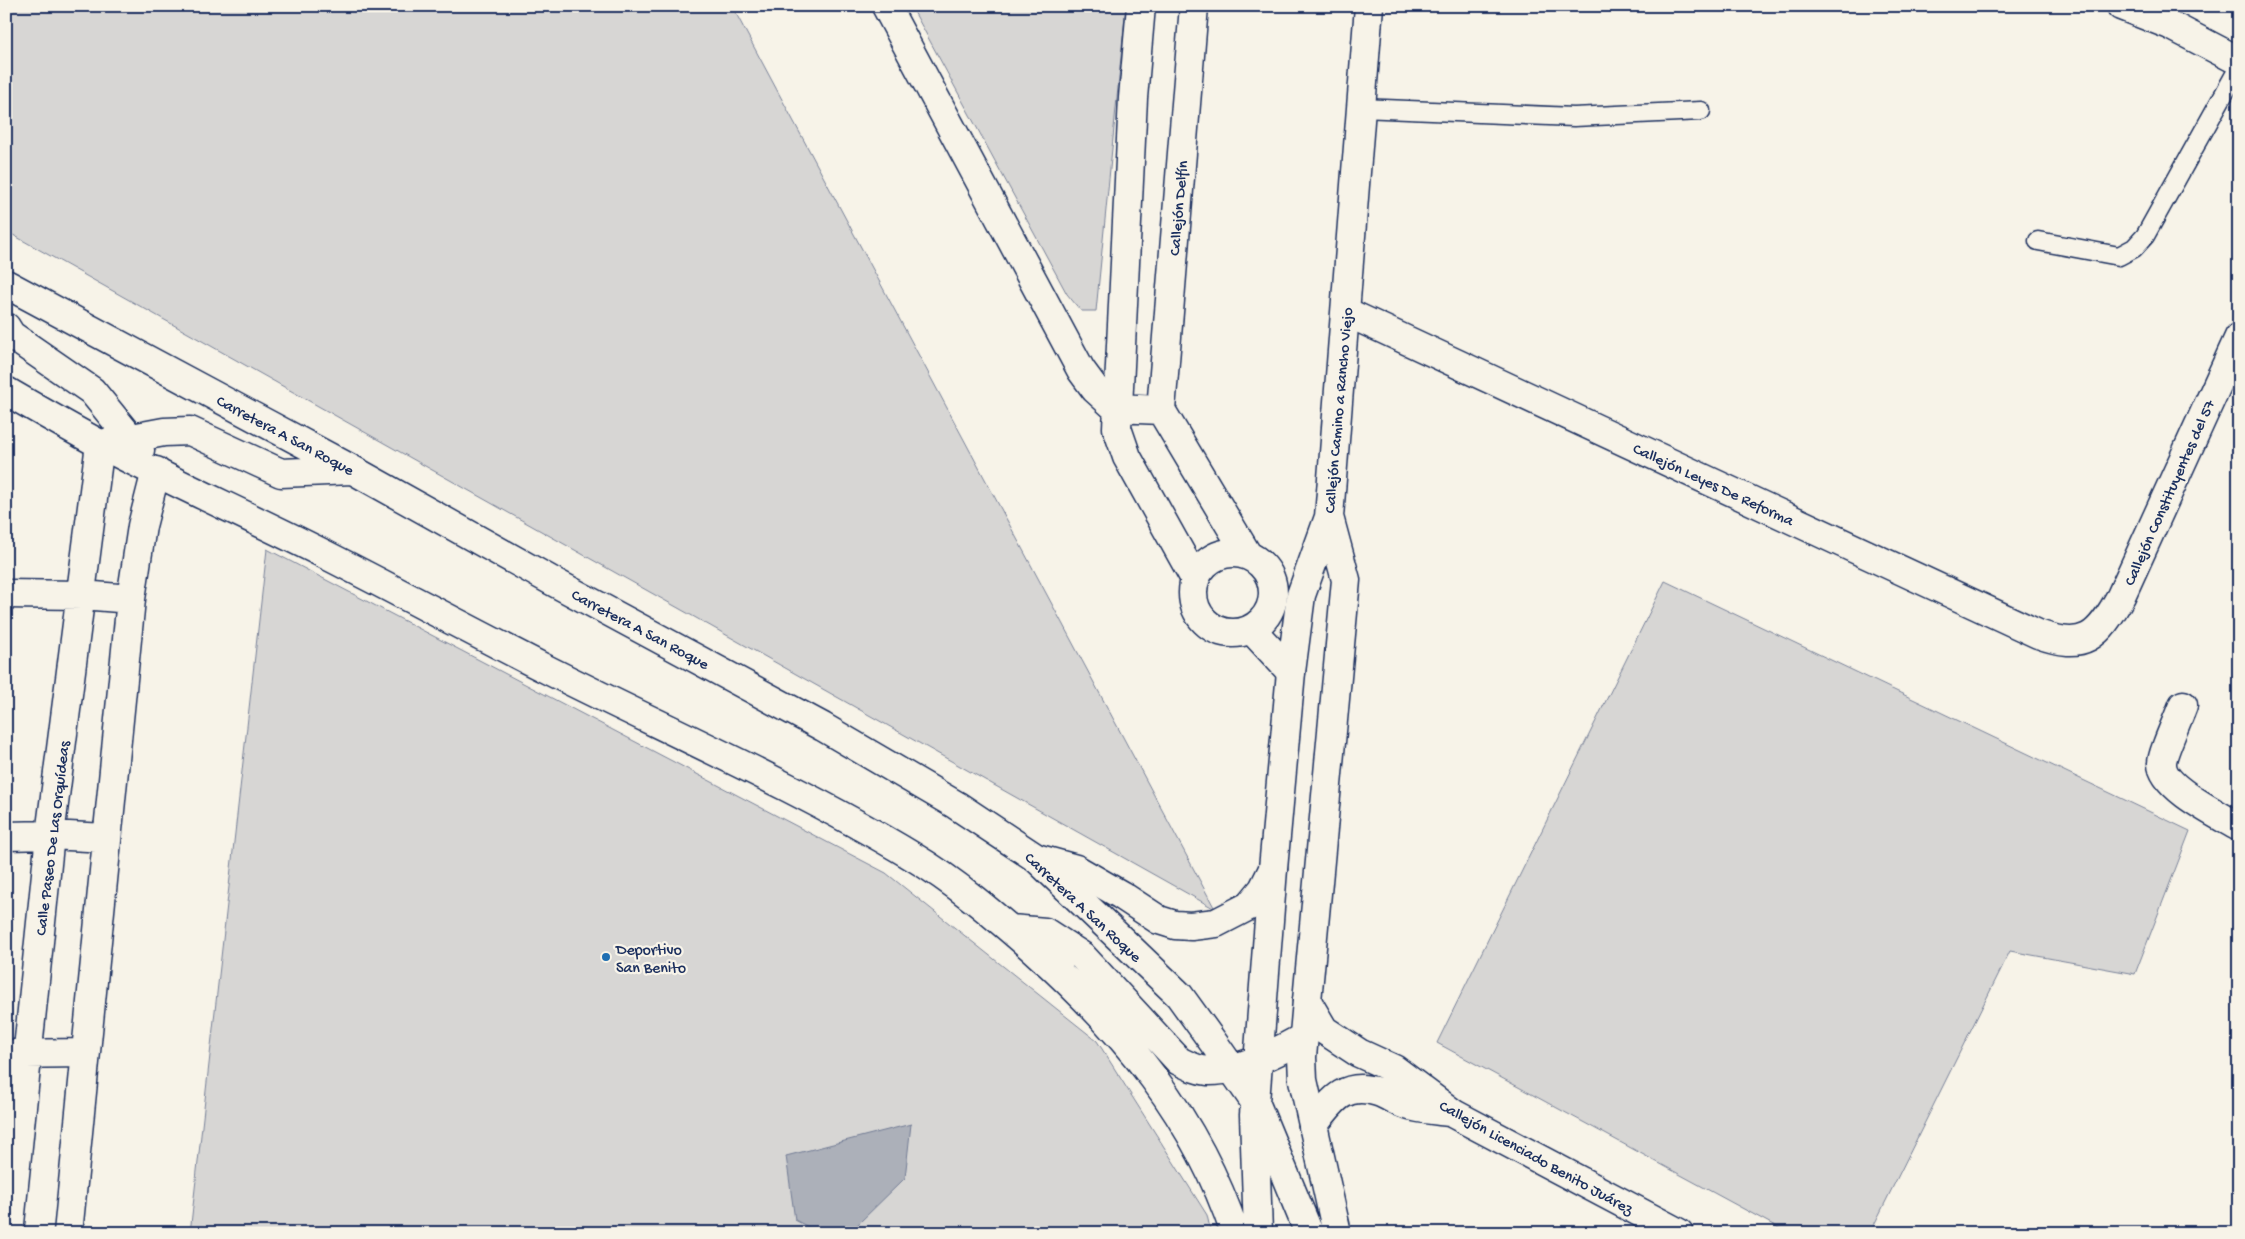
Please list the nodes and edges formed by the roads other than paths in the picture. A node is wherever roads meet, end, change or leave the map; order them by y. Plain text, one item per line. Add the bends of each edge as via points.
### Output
1 (886, 6) edge
2 (1141, 6) edge
3 (1194, 6) edge
4 (1369, 6) edge
5 (2121, 6) edge
6 (2239, 61) edge
7 (2239, 68) edge
8 (1361, 108) junction
9 (1700, 111) dead end
10 (2038, 241) dead end
11 (6, 284) edge
12 (1346, 312) junction
13 (6, 327) edge
14 (2239, 337) edge
15 (6, 391) edge
16 (1116, 408) junction
17 (1161, 410) junction
18 (130, 438) junction
19 (100, 444) junction
20 (353, 470) junction
21 (156, 471) junction
22 (1329, 517) junction
23 (1248, 554) junction
24 (1195, 579) junction
25 (1274, 590) junction
26 (6, 594) edge
27 (82, 595) junction
28 (1301, 595) junction
29 (131, 600) junction
30 (1251, 629) junction
31 (2086, 639) joint
32 (1291, 672) junction
33 (2183, 705) dead end
34 (2239, 827) edge
35 (50, 835) junction
36 (6, 836) edge
37 (106, 838) junction
38 (1036, 858) junction
39 (1273, 869) junction
40 (1011, 929) junction
41 (1307, 1001) junction
42 (1304, 1037) junction
43 (85, 1053) junction
44 (17, 1054) edge
45 (1225, 1059) junction
46 (1258, 1060) junction
47 (1254, 1102) junction
48 (1454, 1114) junction
49 (1313, 1126) junction
50 (9, 1233) edge
51 (68, 1233) edge
52 (1235, 1233) edge
53 (1258, 1233) edge
54 (1309, 1233) edge
55 (1337, 1233) edge
56 (1679, 1233) edge

1 - 16 street via 1081,370 1095,389
2 - 16 street via 1132,108
3 - 17 street, Callejón Delfín
4 - 8 street, Callejón Camino a Rancho Viejo
5 - 6 street via 2170,25
7 - 10 lane via 2145,236 2134,248 2119,256
8 - 9 lane via 1574,117
8 - 12 street, Callejón Camino a Rancho Viejo
11 - 20 street, Carretera A San Roque
12 - 22 street, Callejón Camino a Rancho Viejo
12 - 31 street, Callejón Leyes De Reforma via 2038,634 2057,641
13 - 18 street via 11,335 92,391
14 - 31 street, Callejón Constituyentes del 57 via 2121,596 2100,628
15 - 19 street
16 - 17 street
16 - 24 street via 1117,428 1127,457
17 - 23 street
18 - 19 street
18 - 20 street via 190,431 281,473
18 - 21 street
19 - 21 street
19 - 27 street, Calle Paseo De Las Orquídeas
20 - 38 street, Carretera A San Roque via 823,727 970,814
21 - 29 street via 142,526
21 - 40 street via 795,792 914,857
22 - 28 street, Callejón Camino a Rancho Viejo
22 - 41 street via 1346,580
23 - 24 street via 1232,552 1216,556 1204,565
23 - 25 street via 1266,568
24 - 30 street via 1194,602 1206,623 1228,632
25 - 28 street
25 - 30 street via 1268,613
26 - 27 street
27 - 29 street
27 - 35 street, Calle Paseo De Las Orquídeas
28 - 32 street, Callejón Camino a Rancho Viejo
29 - 37 street
30 - 32 street
32 - 39 street, Callejón Camino a Rancho Viejo
33 - 34 street via 2162,762 2165,777 2182,793
35 - 36 street
35 - 37 street
35 - 44 street, Calle Paseo De Las Orquídeas
37 - 43 street
38 - 39 street via 1076,869 1159,920 1191,926 1216,923 1249,906
38 - 45 street, Carretera A San Roque via 1179,996
39 - 46 street, Callejón Camino a Rancho Viejo
40 - 45 street via 1045,932 1082,956 1179,1061 1209,1071
40 - 52 street via 1107,1021 1154,1076 1191,1132
41 - 42 street
41 - 48 street, Callejón Licenciado Benito Juárez via 1324,1030 1359,1053 1394,1069
42 - 46 street
42 - 49 street via 1303,1080
43 - 44 street
43 - 51 street
44 - 50 street, Calle Paseo De Las Orquídeas
45 - 46 street
45 - 47 street, Carretera A San Roque
46 - 47 street, Callejón Camino a Rancho Viejo
47 - 53 street, Callejón Camino a Rancho Viejo
47 - 54 street, Carretera A San Roque
48 - 49 street via 1407,1105 1379,1092 1360,1088 1344,1092 1331,1102
48 - 56 street, Callejón Licenciado Benito Juárez
49 - 55 street

